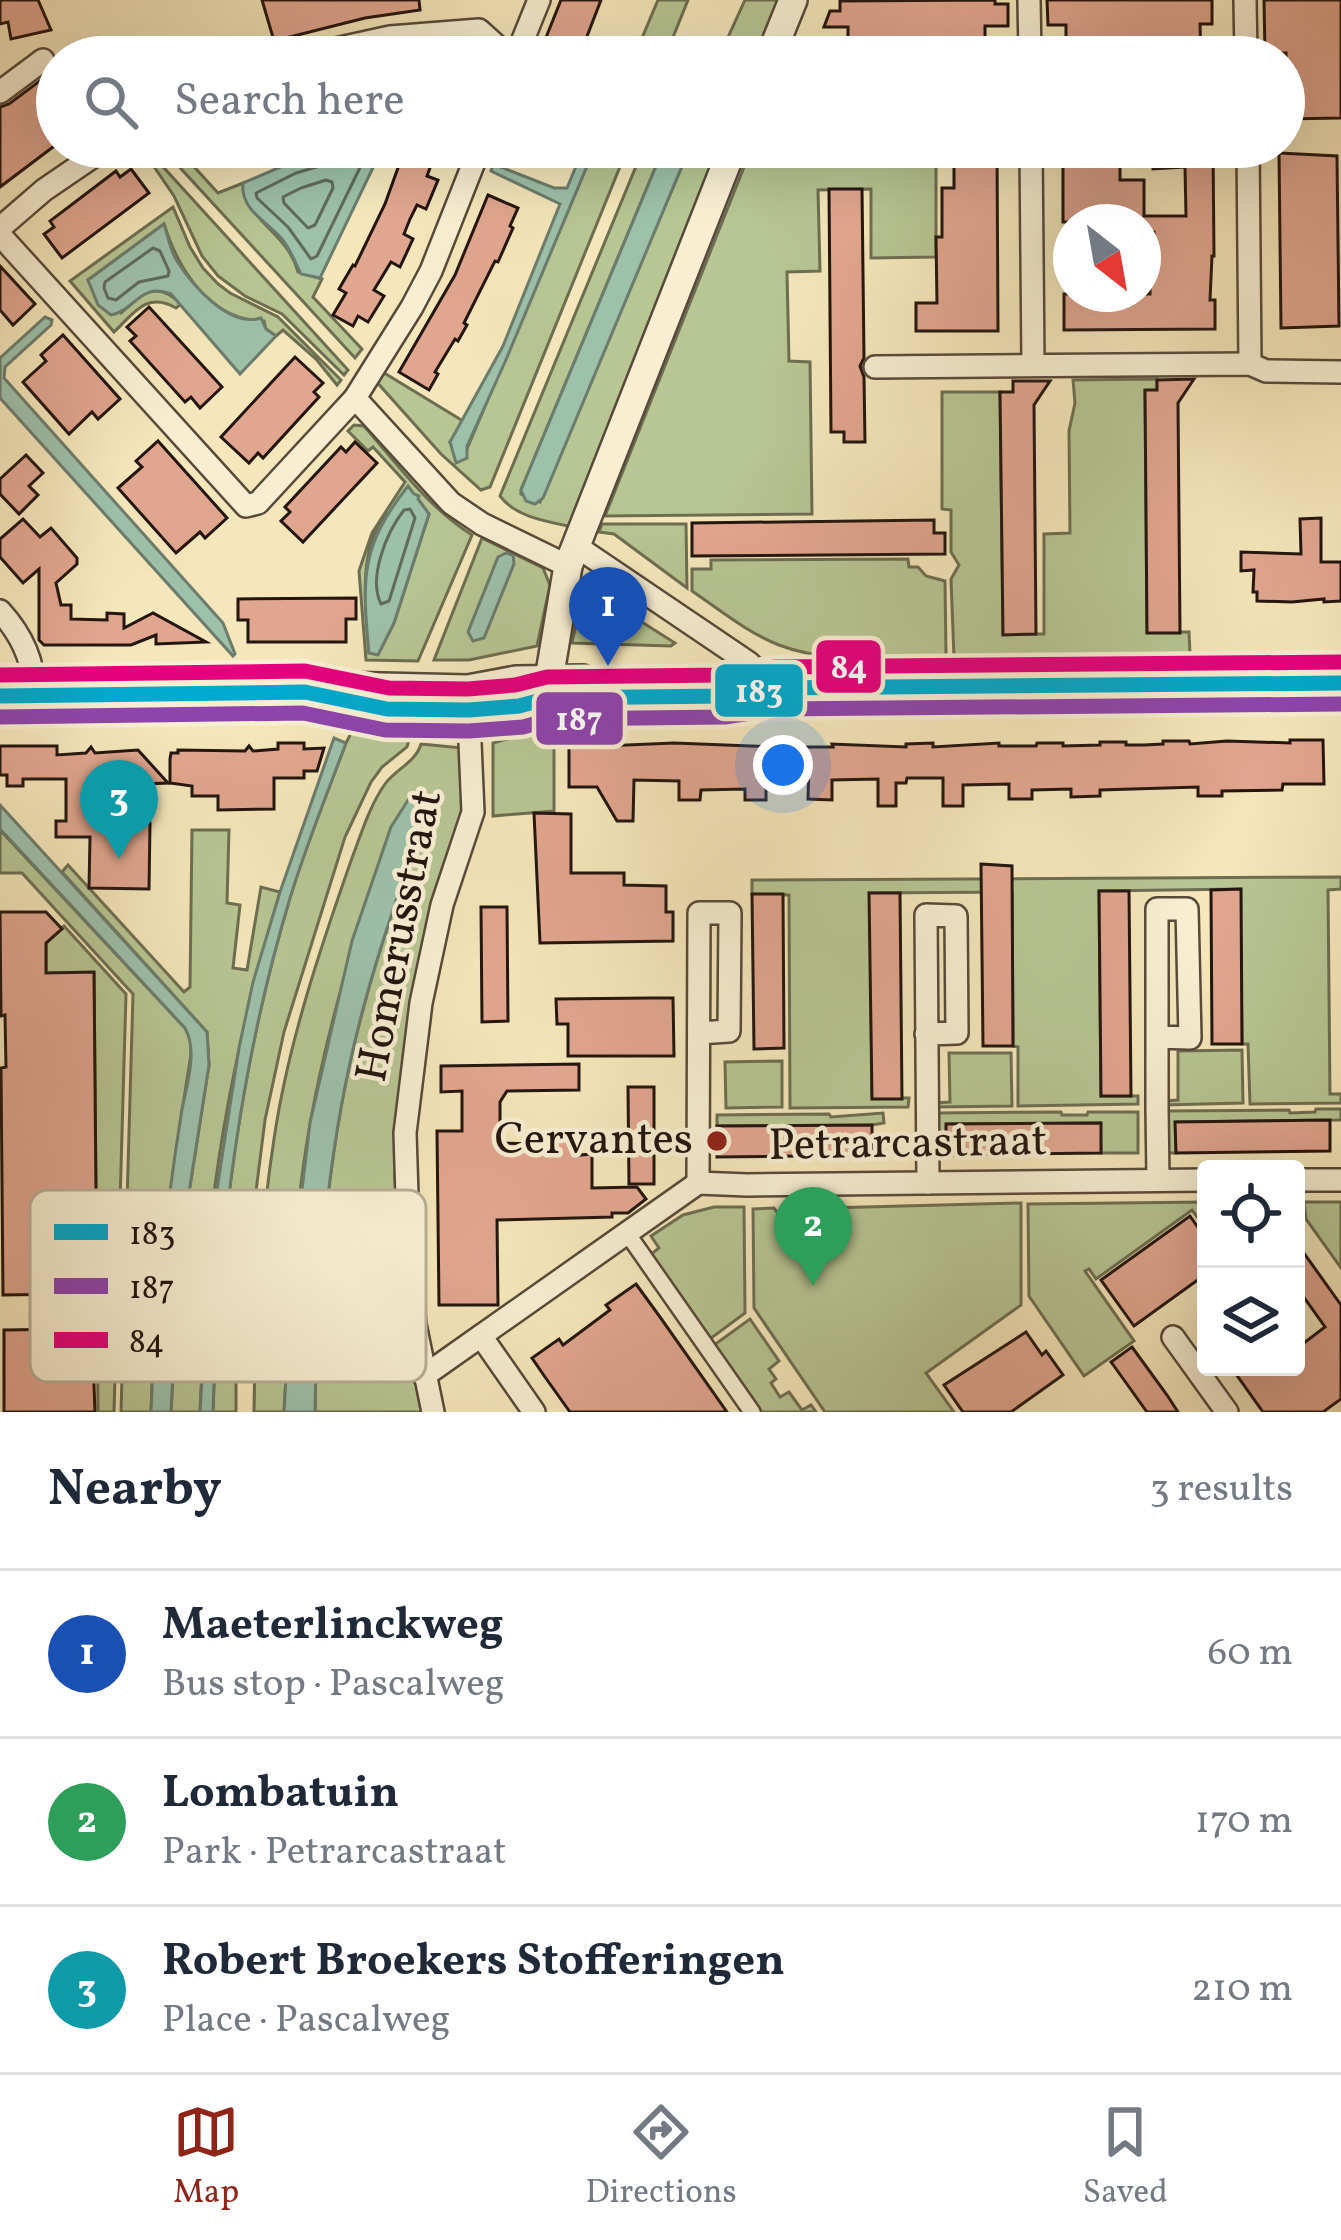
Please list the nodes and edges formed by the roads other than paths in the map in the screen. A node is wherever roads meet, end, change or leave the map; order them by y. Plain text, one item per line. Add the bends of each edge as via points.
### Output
1 (539, 0) edge
2 (793, 0) edge
3 (1029, 0) edge
4 (1245, 0) edge
5 (403, 36) edge
6 (486, 36) edge
7 (523, 36) edge
8 (778, 36) edge
9 (1030, 36) edge
10 (1246, 36) edge
11 (36, 66) edge
12 (0, 92) edge
13 (75, 168) edge
14 (471, 168) edge
15 (725, 168) edge
16 (1031, 168) edge
17 (1248, 168) edge
18 (0, 232) edge
19 (1250, 364) junction
20 (1033, 365) junction
21 (875, 368) dead end
22 (1341, 372) edge
23 (355, 398) junction
24 (572, 556) junction
25 (0, 611) edge
26 (1341, 683) edge
27 (775, 688) junction
28 (549, 689) junction
29 (34, 695) junction
30 (0, 696) edge
31 (468, 699) junction
32 (699, 1033) junction
33 (926, 1034) junction
34 (1157, 1037) junction
35 (1159, 1180) junction
36 (1197, 1180) edge
37 (1305, 1180) edge
38 (1341, 1180) edge
39 (698, 1183) junction
40 (928, 1183) junction
41 (407, 1190) edge
42 (627, 1233) junction
43 (481, 1336) junction
44 (1174, 1336) dead end
45 (426, 1375) edge
46 (426, 1382) edge
47 (433, 1412) edge
48 (534, 1412) edge
49 (752, 1412) edge
50 (1227, 1412) edge

1 - 7 street
2 - 8 street
3 - 9 street
4 - 10 street
5 - 6 street
11 - 12 street
13 - 18 street
14 - 23 street via 412,307
15 - 24 street
16 - 20 street
17 - 19 street
18 - 23 street via 246,506 258,503
19 - 20 street
19 - 22 street
20 - 21 street
23 - 24 street via 451,503 482,524
24 - 27 street via 749,663
24 - 28 street
25 - 29 street via 26,648
26 - 27 street
27 - 28 street via 723,680
28 - 31 street via 516,680
29 - 30 street
29 - 31 street via 339,686
31 - 41 street, Homerusstraat via 472,812 421,1003 405,1133
32 - 32 street via 729,1030 730,913 699,913
32 - 39 street
33 - 33 street via 957,1033 956,916 926,915
33 - 40 street
34 - 34 street via 1190,1038 1187,909 1156,909
34 - 35 street
35 - 36 street, Petrarcastraat
35 - 40 street, Petrarcastraat
37 - 38 street
39 - 40 street, Petrarcastraat
39 - 42 street
42 - 43 street
42 - 49 street
43 - 45 street
43 - 48 street
44 - 50 street
46 - 47 street, Homerusstraat

